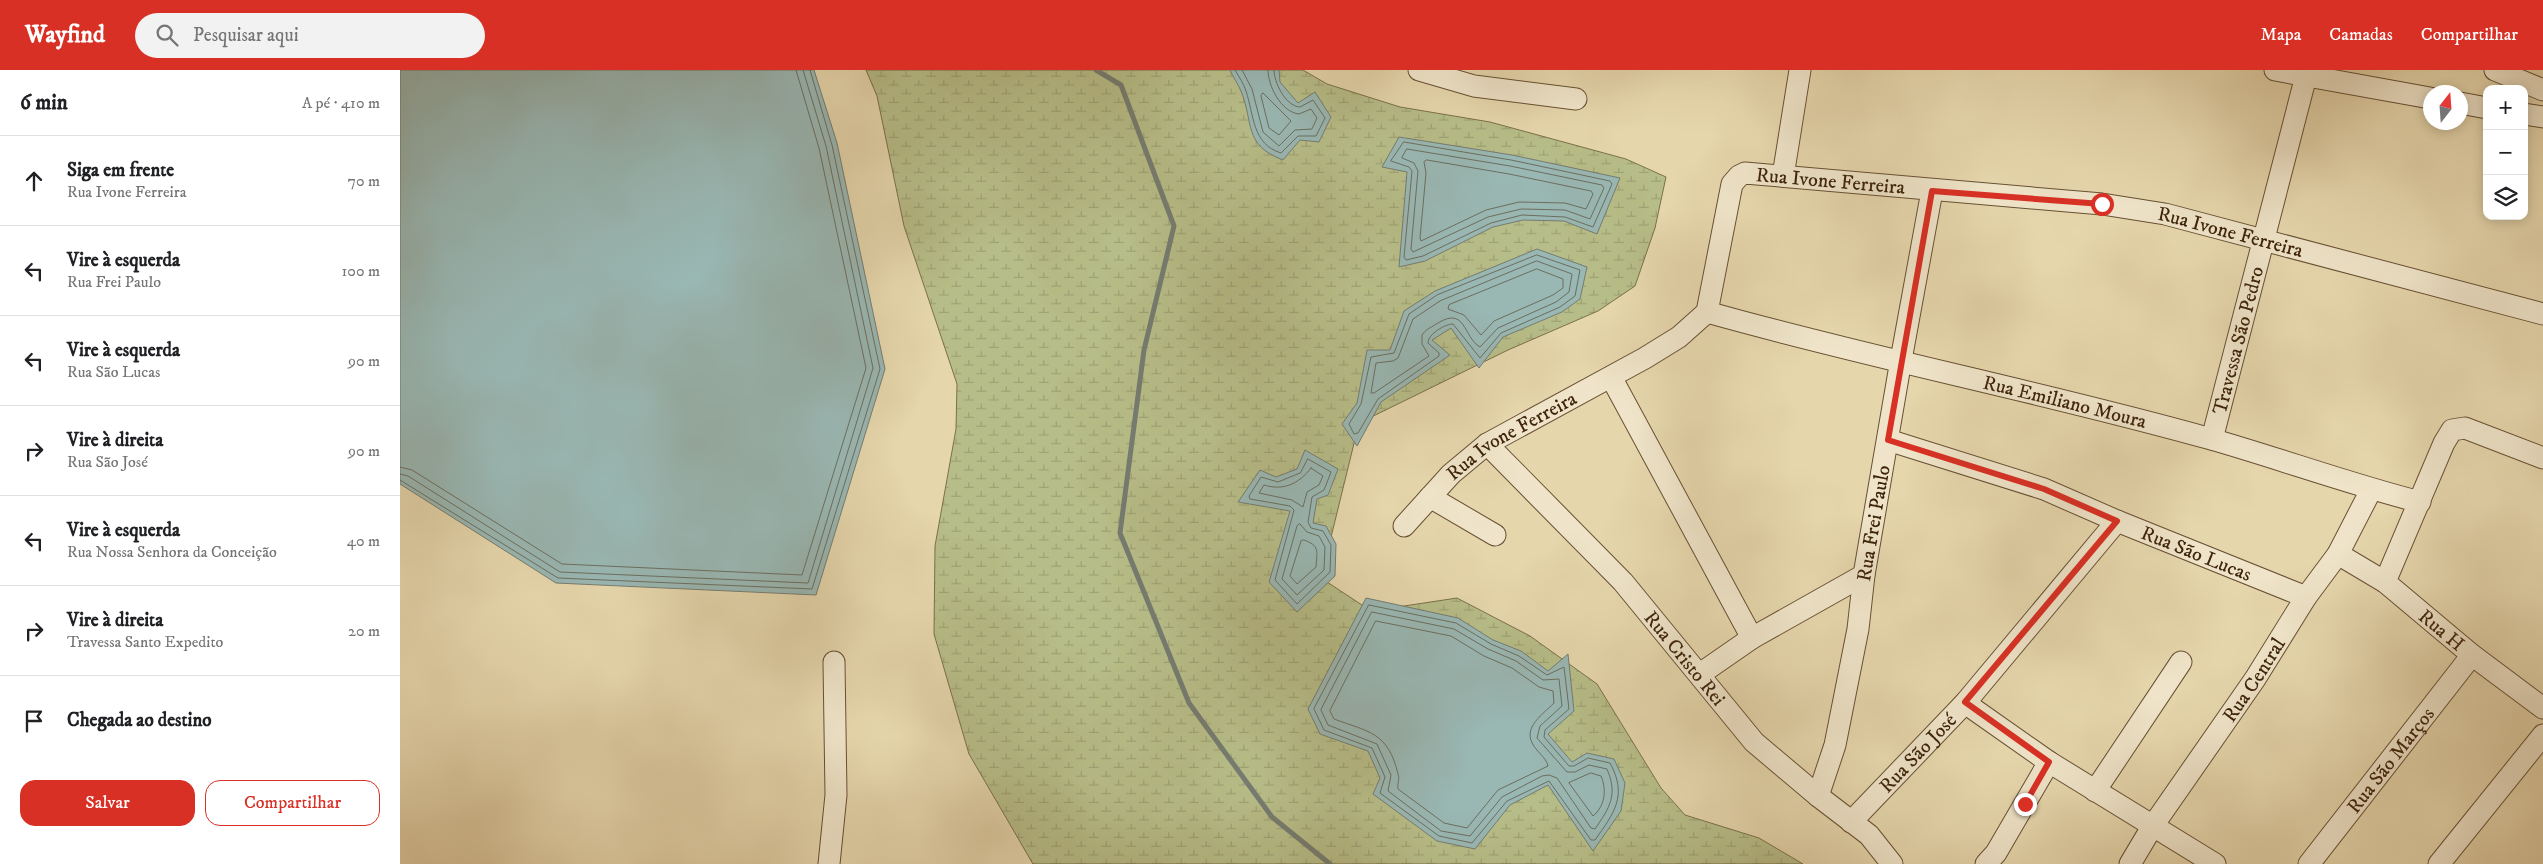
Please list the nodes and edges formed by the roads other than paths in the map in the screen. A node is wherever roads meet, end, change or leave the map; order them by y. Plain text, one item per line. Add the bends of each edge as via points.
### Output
1 (1419, 70) edge
2 (1800, 70) edge
3 (2276, 70) edge
4 (2495, 70) edge
5 (2306, 76) junction
6 (2543, 90) edge
7 (2423, 97) edge
8 (1576, 99) dead end
9 (2468, 104) edge
10 (2483, 107) edge
11 (2528, 115) edge
12 (2543, 117) edge
13 (1783, 176) junction
14 (1932, 191) junction
15 (2262, 239) junction
16 (1707, 312) junction
17 (2543, 314) edge
18 (1901, 360) junction
19 (1611, 377) junction
20 (2212, 439) junction
21 (1888, 440) junction
22 (1488, 444) junction
23 (2543, 458) edge
24 (2371, 490) junction
25 (1430, 497) junction
26 (2420, 502) junction
27 (2117, 521) junction
28 (1404, 526) dead end
29 (1495, 535) dead end
30 (2338, 554) junction
31 (1864, 575) junction
32 (2385, 582) junction
33 (2306, 597) junction
34 (1752, 638) junction
35 (2472, 655) junction
36 (834, 662) dead end
37 (2181, 662) dead end
38 (1700, 674) junction
39 (1965, 702) junction
40 (2543, 708) edge
41 (2543, 735) edge
42 (2049, 762) junction
43 (2095, 791) junction
44 (1818, 796) junction
45 (1851, 822) junction
46 (2152, 827) junction
47 (829, 864) edge
48 (1892, 864) edge
49 (1986, 864) edge
50 (2130, 864) edge
51 (2215, 864) edge
52 (2309, 864) edge
53 (2439, 864) edge

1 - 8 street via 1474,86
2 - 13 street
3 - 5 street
4 - 6 street
5 - 7 street
5 - 15 street, Travessa São Pedro
9 - 10 street
11 - 12 street
13 - 14 street, Rua Ivone Ferreira
13 - 16 street, Rua Ivone Ferreira via 1745,174 1735,179
14 - 15 street, Rua Ivone Ferreira via 2139,209
14 - 18 street, Rua Frei Paulo
15 - 17 street, Rua Ivone Ferreira
15 - 20 street, Travessa São Pedro
16 - 18 street, Rua Emiliano Moura via 1801,338
16 - 19 street, Rua Ivone Ferreira via 1679,337
18 - 20 street, Rua Emiliano Moura
18 - 21 street, Rua Frei Paulo
19 - 22 street, Rua Ivone Ferreira
19 - 34 street
20 - 24 street, Rua Emiliano Moura
21 - 27 street, Rua São Lucas via 2044,489
21 - 31 street, Rua Frei Paulo
22 - 25 street, Rua Ivone Ferreira via 1451,474
22 - 38 street, Rua Cristo Rei via 1624,582
23 - 26 street via 2465,428 2452,430
24 - 26 street, Rua Emiliano Moura
24 - 30 street, Rua Central
25 - 28 street, Rua Ivone Ferreira
25 - 29 street
26 - 32 street
27 - 33 street, Rua São Lucas
27 - 39 street, Rua São José
30 - 32 street, Rua H
30 - 33 street, Rua Central
31 - 34 street
31 - 44 street, Rua Frei Paulo via 1858,629 1834,745
32 - 35 street, Rua H
33 - 46 street, Rua Central via 2255,679
34 - 38 street
35 - 40 street, Rua H
35 - 52 street, Rua São Marços
36 - 47 street via 836,795
37 - 43 street
38 - 44 street, Rua Cristo Rei via 1754,742
39 - 42 street
39 - 45 street, Rua São José
41 - 53 street
42 - 43 street
42 - 49 street via 1996,854
43 - 46 street
44 - 45 street, Rua Cristo Rei
45 - 48 street, Rua Cristo Rei via 1869,834
46 - 50 street, Rua Central
46 - 51 street

